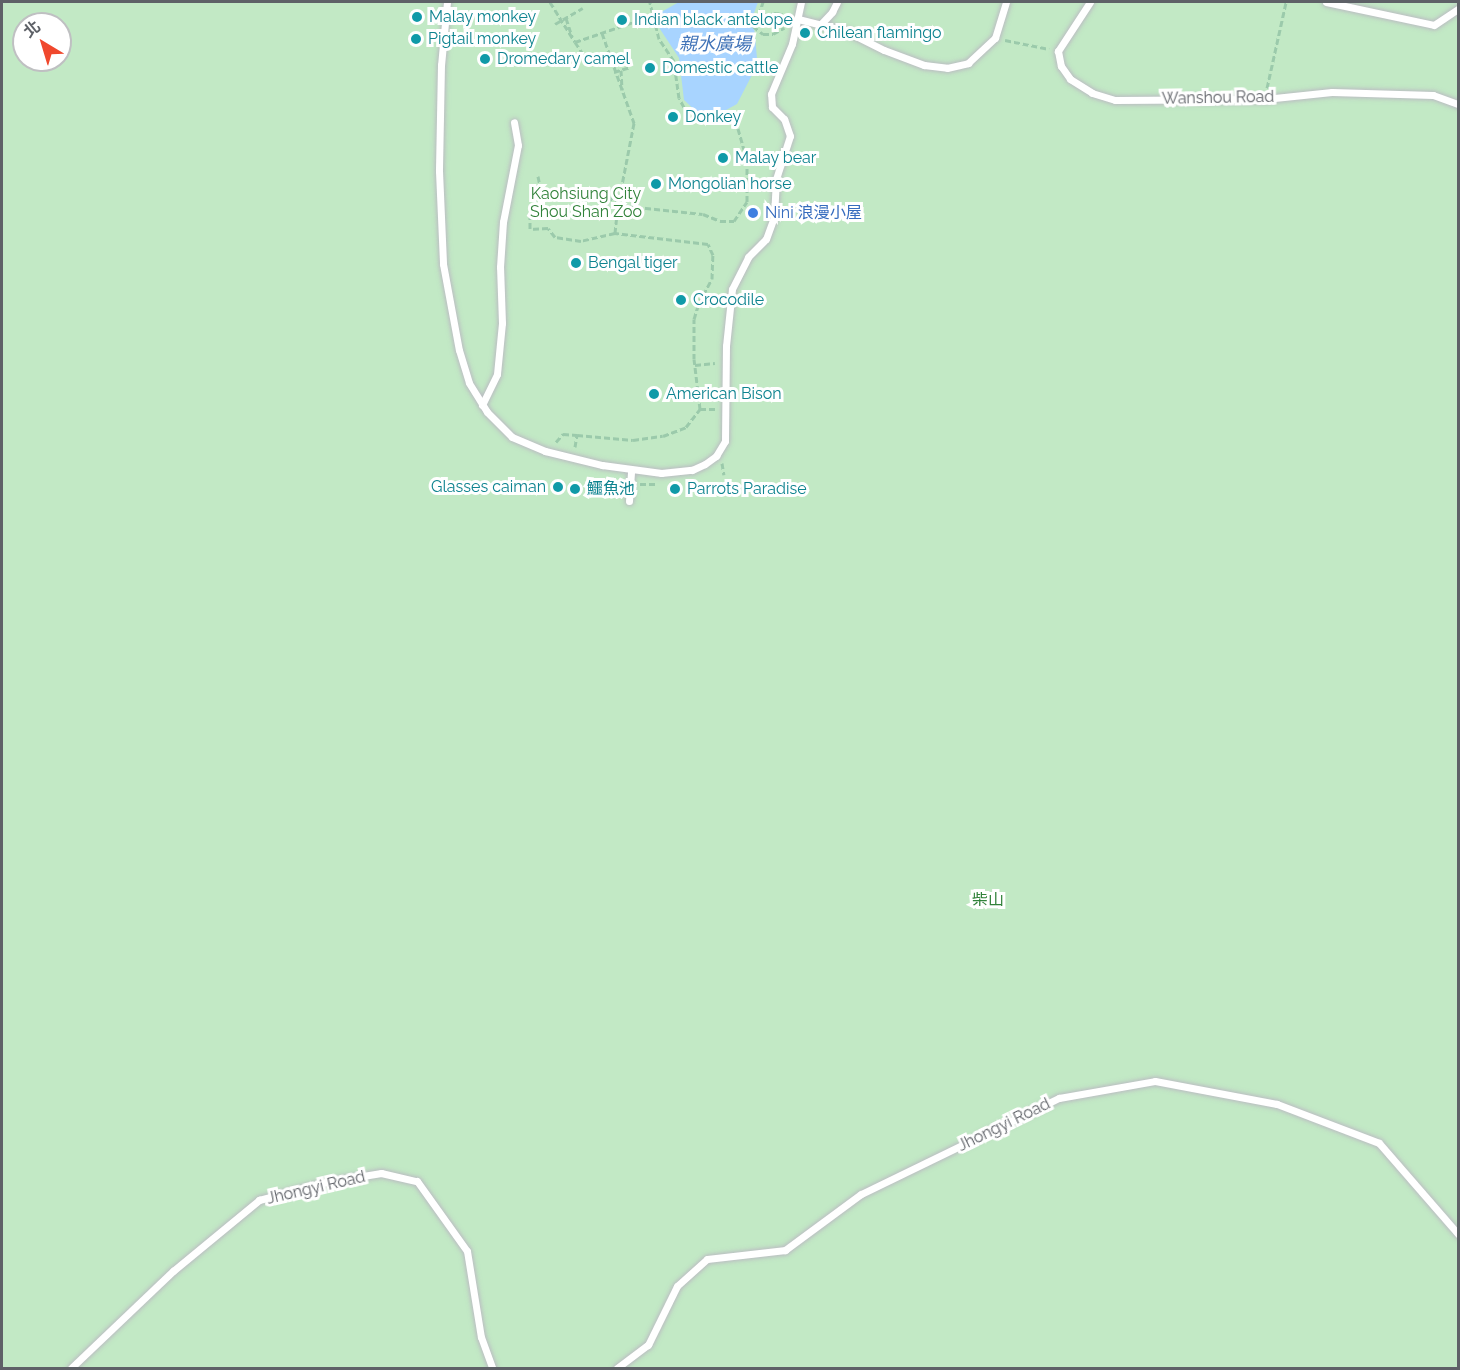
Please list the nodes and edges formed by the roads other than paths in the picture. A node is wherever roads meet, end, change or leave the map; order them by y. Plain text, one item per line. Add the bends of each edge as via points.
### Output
1 (447, 2) edge
2 (801, 2) edge
3 (837, 2) edge
4 (1006, 2) edge
5 (1090, 2) edge
6 (1326, 2) edge
7 (1458, 9) edge
8 (798, 19) junction
9 (820, 25) junction
10 (1458, 104) edge
11 (514, 122) dead end
12 (482, 405) junction
13 (631, 470) junction
14 (629, 501) dead end
15 (1458, 1234) edge
16 (71, 1368) edge
17 (492, 1368) edge
18 (617, 1368) edge

1 - 12 lane via 441,65 443,264 459,350 469,383
2 - 8 lane
3 - 9 lane
4 - 9 lane via 995,38 968,63 947,68 924,65 846,31
5 - 10 lane, Wanshou Road via 1058,51 1070,79 1092,93 1115,99 1264,99 1332,93 1433,95
6 - 7 lane via 1434,25
8 - 9 lane
8 - 13 lane via 771,94 772,107 784,119 790,136 776,179 774,217 766,238 747,257 732,289 725,441 716,456 692,470
11 - 12 lane via 518,145 502,222 502,323 497,374
12 - 13 lane via 512,437 545,451
13 - 14 lane
15 - 18 lane, Jhongyi Road via 1380,1143 1277,1104 1155,1081 1059,1098 861,1194 785,1250 707,1259 678,1286 648,1345
16 - 17 lane, Jhongyi Road via 173,1271 259,1200 326,1182 381,1173 417,1181 467,1251 481,1337

